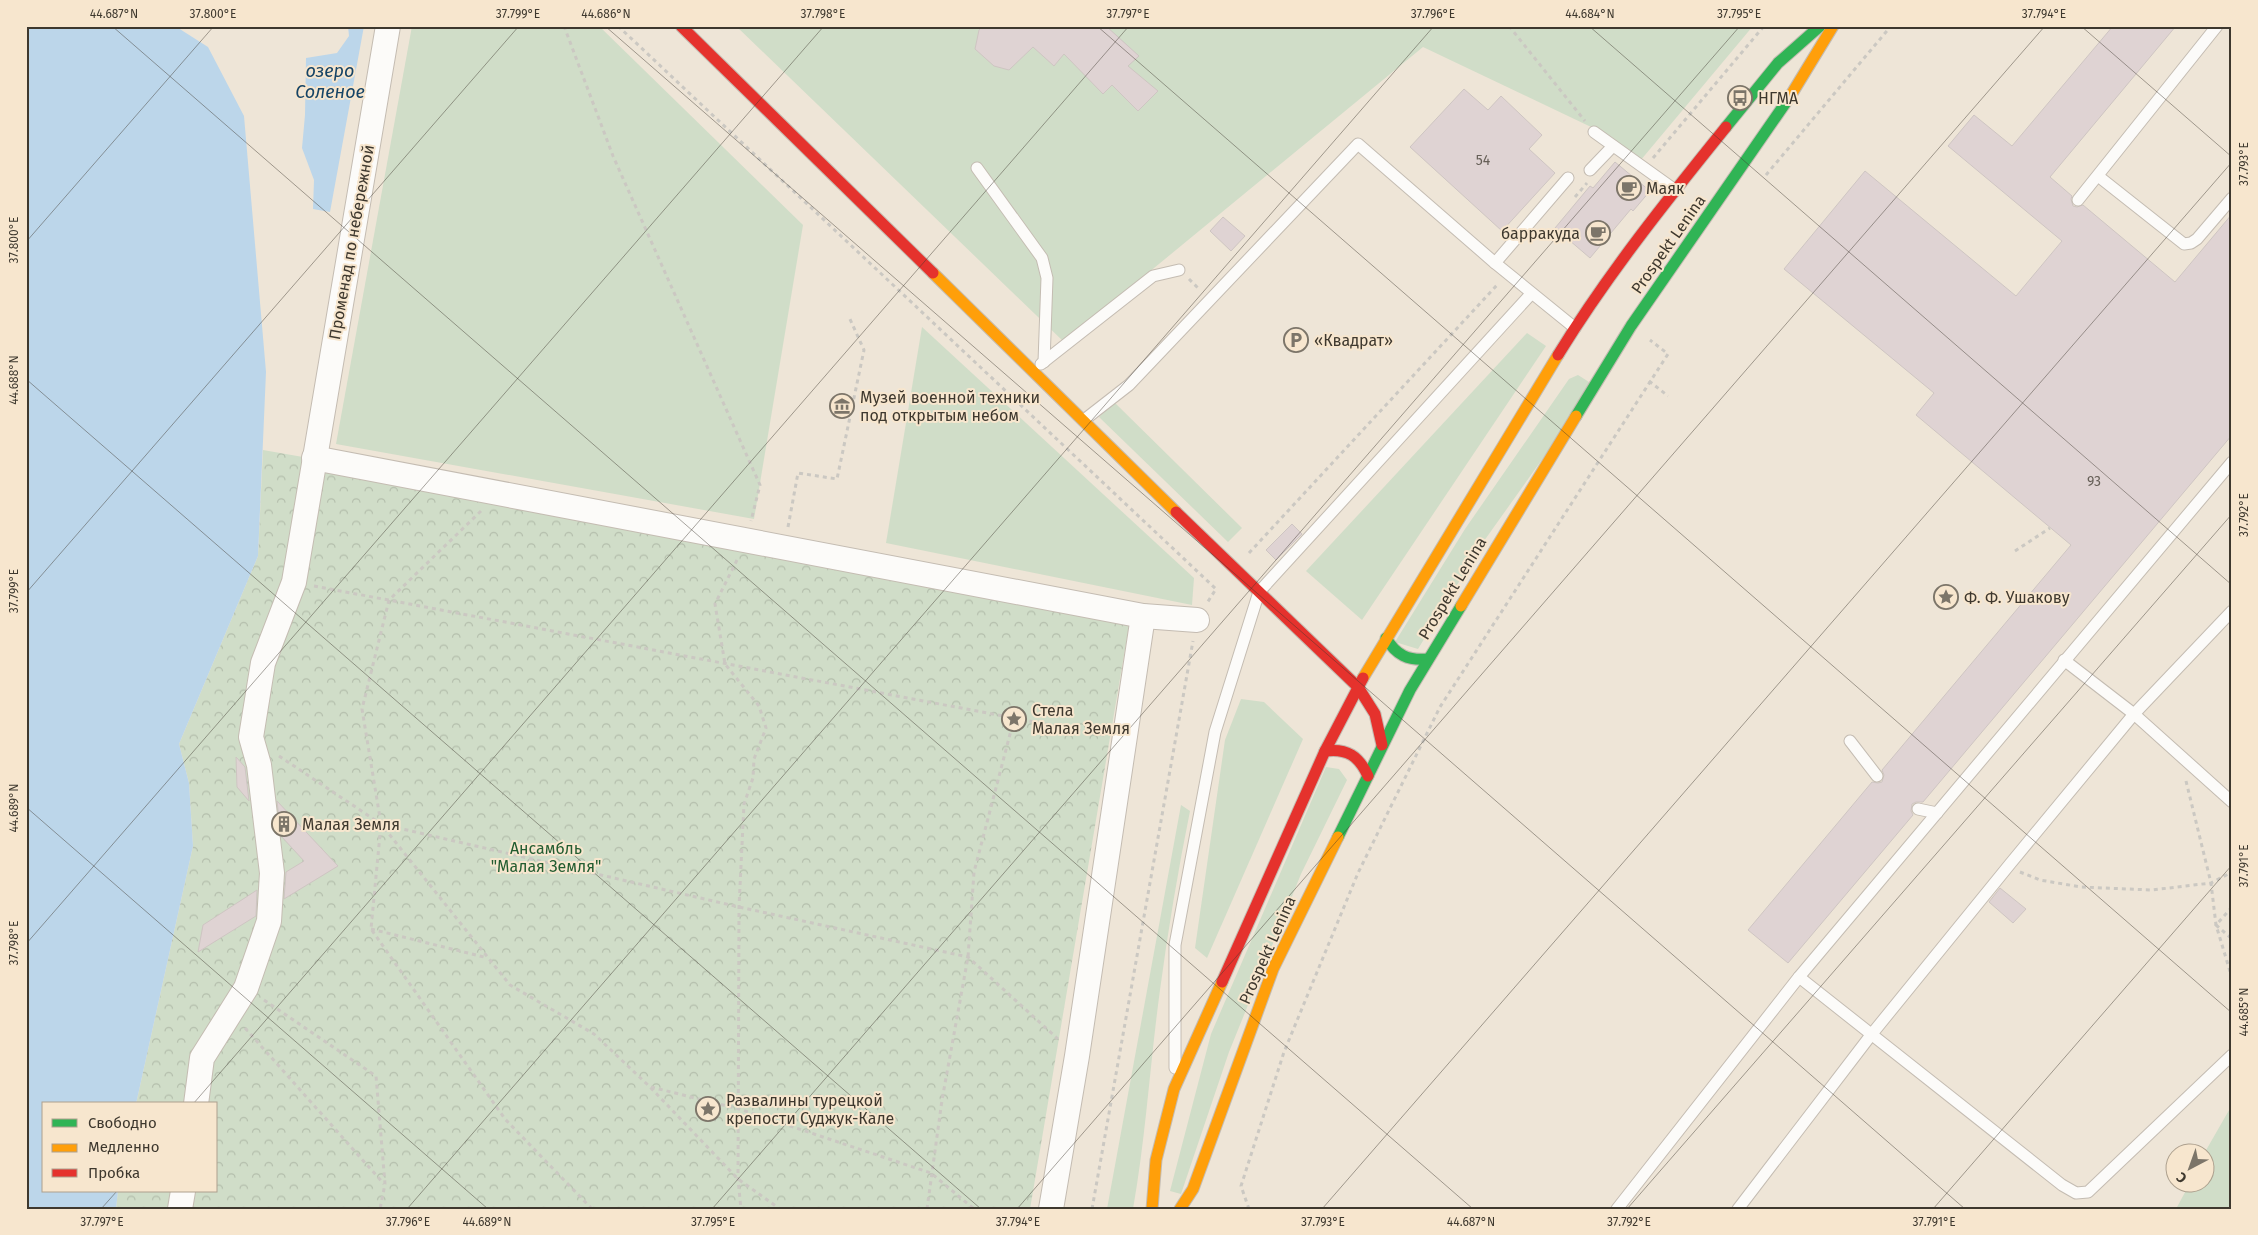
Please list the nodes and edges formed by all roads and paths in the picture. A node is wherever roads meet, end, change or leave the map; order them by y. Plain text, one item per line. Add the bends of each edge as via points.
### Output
1 (388, 26) edge
2 (564, 26) edge
3 (618, 26) edge
4 (681, 26) edge
5 (1509, 26) edge
6 (1820, 26) edge
7 (1832, 26) edge
8 (1891, 26) edge
9 (2217, 26) edge
10 (1594, 132) joint
11 (1612, 146) junction
12 (977, 168) dead end
13 (1591, 173) joint
14 (1765, 176) dead end
15 (2098, 176) junction
16 (1568, 178) dead end
17 (1674, 190) junction
18 (1573, 198) dead end
19 (2232, 198) edge
20 (2078, 200) dead end
21 (1495, 263) junction
22 (1179, 270) dead end
23 (1507, 273) junction
24 (1531, 294) junction
25 (849, 317) dead end
26 (1575, 328) junction
27 (1649, 339) dead end
28 (1044, 362) junction
29 (1033, 369) junction
30 (1649, 381) junction
31 (1668, 396) dead end
32 (1084, 420) junction
33 (314, 458) junction
34 (2232, 462) edge
35 (500, 494) junction
36 (788, 523) dead end
37 (2050, 528) dead end
38 (746, 540) junction
39 (2015, 551) dead end
40 (1234, 569) junction
41 (294, 582) junction
42 (1216, 589) junction
43 (1259, 592) junction
44 (389, 600) junction
45 (2232, 611) edge
46 (1143, 616) junction
47 (1197, 620) junction
48 (1386, 638) junction
49 (1428, 659) junction
50 (2064, 660) junction
51 (724, 664) junction
52 (1358, 687) junction
53 (1410, 690) junction
54 (1377, 697) dead end
55 (1390, 697) dead end
56 (2134, 714) junction
57 (1014, 719) junction
58 (251, 737) junction
59 (1123, 739) junction
60 (1850, 741) dead end
61 (1382, 745) junction
62 (1325, 751) junction
63 (2185, 761) junction
64 (1368, 776) junction
65 (1877, 776) dead end
66 (2232, 802) edge
67 (1918, 809) dead end
68 (1937, 813) junction
69 (381, 824) junction
70 (2010, 864) junction
71 (2232, 872) edge
72 (2211, 882) junction
73 (739, 907) junction
74 (2232, 907) edge
75 (2216, 926) junction
76 (371, 929) junction
77 (2232, 939) edge
78 (485, 957) junction
79 (968, 957) junction
80 (1799, 977) junction
81 (2232, 978) edge
82 (246, 988) junction
83 (231, 1012) junction
84 (1871, 1035) junction
85 (2232, 1055) edge
86 (1077, 1056) junction
87 (650, 1087) junction
88 (1174, 1089) junction
89 (196, 1102) edge
90 (739, 1109) junction
91 (932, 1173) junction
92 (738, 1179) junction
93 (385, 1184) junction
94 (1193, 1189) junction
95 (183, 1192) edge
96 (1198, 1202) dead end
97 (180, 1209) edge
98 (380, 1209) edge
99 (592, 1209) edge
100 (741, 1209) edge
101 (780, 1209) edge
102 (926, 1209) edge
103 (974, 1209) edge
104 (1051, 1209) edge
105 (1092, 1209) edge
106 (1152, 1209) edge
107 (1180, 1209) edge
108 (1249, 1209) edge
109 (1617, 1209) edge
110 (1738, 1209) edge

1 - 33 street, Променад по небережной
2 - 38 path via 613,156 760,485
3 - 42 path
4 - 29 street
5 - 10 path
6 - 17 street, Prospekt Lenina via 1778,63
7 - 49 street, Prospekt Lenina via 1802,80 1631,326
8 - 14 path
9 - 15 lane
10 - 11 lane
11 - 13 lane
11 - 17 lane
12 - 28 lane via 1042,258 1047,278
13 - 18 path
15 - 19 lane via 2184,244 2191,244 2197,239
15 - 20 lane
16 - 21 lane
17 - 26 street, Prospekt Lenina
21 - 23 lane
21 - 32 lane via 1358,144 1129,385
22 - 28 lane via 1153,276
23 - 24 lane
23 - 40 path
24 - 26 lane
24 - 43 lane
25 - 36 path via 864,350 837,479 798,473
26 - 48 street, Prospekt Lenina
27 - 30 path via 1668,354
28 - 29 lane
29 - 32 street
30 - 31 path
30 - 108 path via 1440,707 1358,873 1284,1052 1241,1186
32 - 40 street
33 - 35 street
33 - 41 street, Променад по небережной
34 - 50 lane
35 - 38 street
35 - 44 path
37 - 39 path
38 - 46 street
38 - 51 path via 715,604
40 - 42 path
40 - 43 street
41 - 44 path
41 - 58 street, Променад по небережной via 263,663
42 - 47 path
43 - 52 street
43 - 88 lane, Prospekt Lenina via 1214,732 1175,945
44 - 51 path
44 - 69 path via 362,709
45 - 56 lane
46 - 47 street
46 - 59 street
47 - 105 path
48 - 49 street via 1402,658
48 - 52 street, Prospekt Lenina
49 - 53 street, Prospekt Lenina
50 - 56 lane
50 - 68 lane
51 - 57 path
51 - 73 path via 758,706 766,728 754,759 744,804
52 - 54 street
52 - 61 street via 1375,714
52 - 62 street, Prospekt Lenina
53 - 55 street
53 - 61 street, Prospekt Lenina
56 - 63 lane
56 - 70 lane
57 - 59 path
57 - 79 path via 974,872
58 - 69 path
58 - 82 street via 259,765 272,872 270,921
59 - 86 street
60 - 65 lane
61 - 64 street, Prospekt Lenina
62 - 64 street via 1339,749 1352,753 1363,763
62 - 88 street, Prospekt Lenina
63 - 66 lane
63 - 72 path via 2182,766
64 - 94 street, Prospekt Lenina via 1273,969
67 - 68 lane
68 - 80 lane
69 - 73 path
69 - 76 path
69 - 78 path
70 - 72 path via 2020,873 2040,880 2080,887 2152,890
70 - 84 lane
71 - 72 path
72 - 75 path
73 - 79 path
73 - 90 path
74 - 75 path
75 - 77 path
75 - 81 path
76 - 78 path
76 - 99 path via 505,1119
78 - 87 path via 510,985 594,1034
79 - 86 path
79 - 91 path
80 - 84 lane
80 - 109 lane
82 - 83 street
82 - 93 path via 376,1076
83 - 89 street via 202,1058
83 - 93 path
84 - 85 lane via 2076,1193 2088,1192
84 - 110 lane
86 - 104 street
87 - 90 path
87 - 92 path
88 - 106 street, Prospekt Lenina via 1156,1160
90 - 91 path
90 - 92 path
91 - 102 path
91 - 103 path
92 - 100 path
92 - 101 path
93 - 98 path
94 - 96 lane
94 - 107 street, Prospekt Lenina
95 - 97 street

